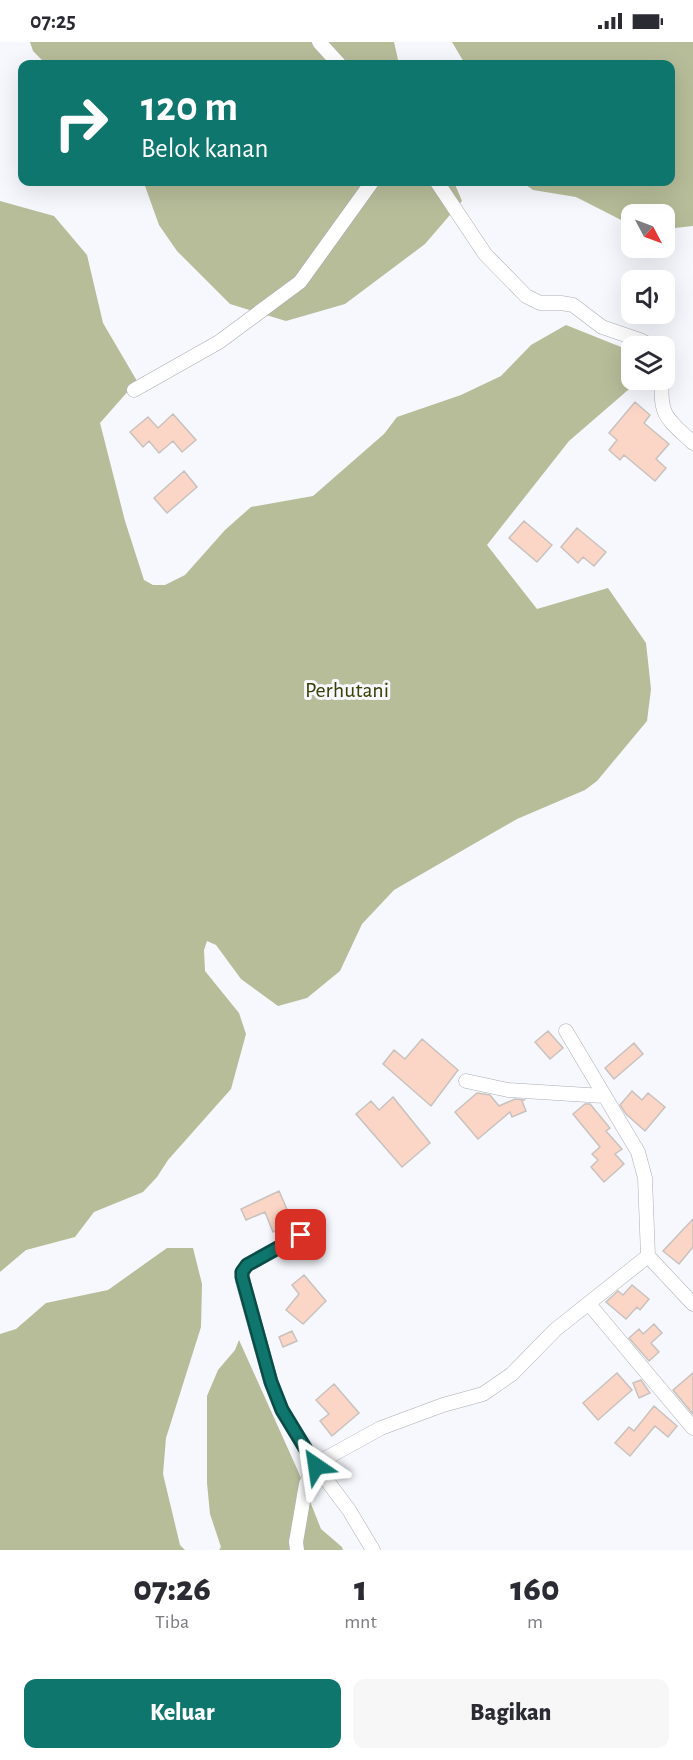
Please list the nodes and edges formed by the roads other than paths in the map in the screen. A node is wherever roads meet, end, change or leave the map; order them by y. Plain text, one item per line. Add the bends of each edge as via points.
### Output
1 (319, 42) edge
2 (335, 60) edge
3 (369, 186) edge
4 (440, 186) edge
5 (629, 336) edge
6 (134, 390) dead end
7 (662, 390) edge
8 (693, 443) edge
9 (566, 1031) dead end
10 (466, 1081) dead end
11 (604, 1096) junction
12 (301, 1235) dead end
13 (648, 1256) junction
14 (589, 1304) junction
15 (693, 1304) edge
16 (693, 1428) edge
17 (316, 1466) junction
18 (297, 1550) edge
19 (373, 1550) edge

1 - 2 street
3 - 6 street via 300,282 219,342
4 - 5 street via 485,254 526,296 540,303 573,305 597,324
7 - 8 street via 664,414
9 - 11 street
10 - 11 street via 508,1090
11 - 13 street via 642,1164
12 - 17 street via 247,1265 242,1277 271,1382 282,1410
13 - 14 street
13 - 15 street
14 - 16 street
14 - 17 street via 555,1330 512,1374 483,1394 381,1428
17 - 18 street via 306,1484
17 - 19 street

